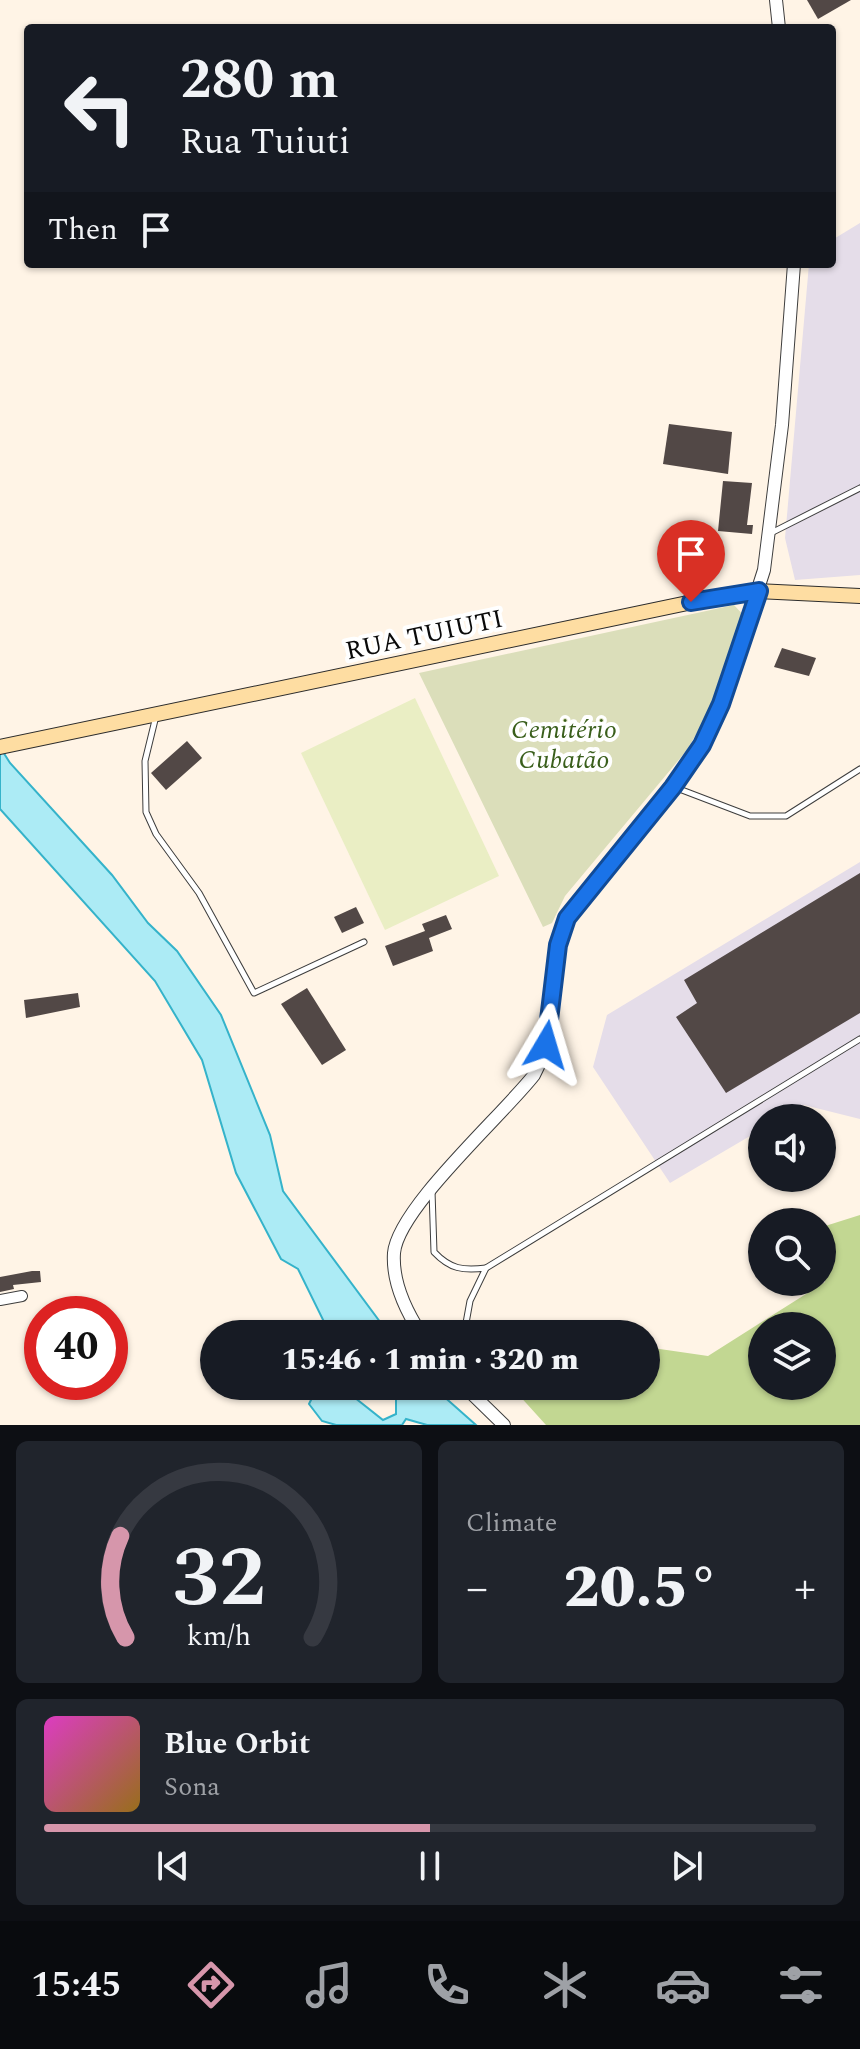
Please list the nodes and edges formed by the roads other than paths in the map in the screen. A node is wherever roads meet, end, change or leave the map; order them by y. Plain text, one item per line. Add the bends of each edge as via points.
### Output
1 (776, 0) edge
2 (779, 24) edge
3 (794, 268) edge
4 (860, 488) edge
5 (770, 533) junction
6 (759, 591) junction
7 (860, 596) edge
8 (156, 715) junction
9 (0, 747) edge
10 (860, 769) edge
11 (673, 787) junction
12 (364, 942) dead end
13 (860, 1039) edge
14 (432, 1190) junction
15 (486, 1268) junction
16 (22, 1296) dead end
17 (0, 1300) edge
18 (414, 1320) edge
19 (467, 1320) edge
20 (477, 1400) edge
21 (504, 1425) edge

1 - 2 street
3 - 5 street
4 - 5 lane
5 - 6 street
6 - 7 main road, RUA TUIUTI
6 - 8 main road, RUA TUIUTI
6 - 11 street via 712,726
8 - 9 main road, RUA TUIUTI
8 - 12 lane via 145,761 146,812 199,893 254,993
10 - 11 lane via 786,816 750,816
11 - 14 street via 567,918 558,945 546,1045 534,1075
13 - 15 lane
14 - 15 lane via 434,1252 446,1265 465,1271
14 - 18 street via 406,1221 394,1252 399,1292
15 - 19 lane
16 - 17 street
20 - 21 street

